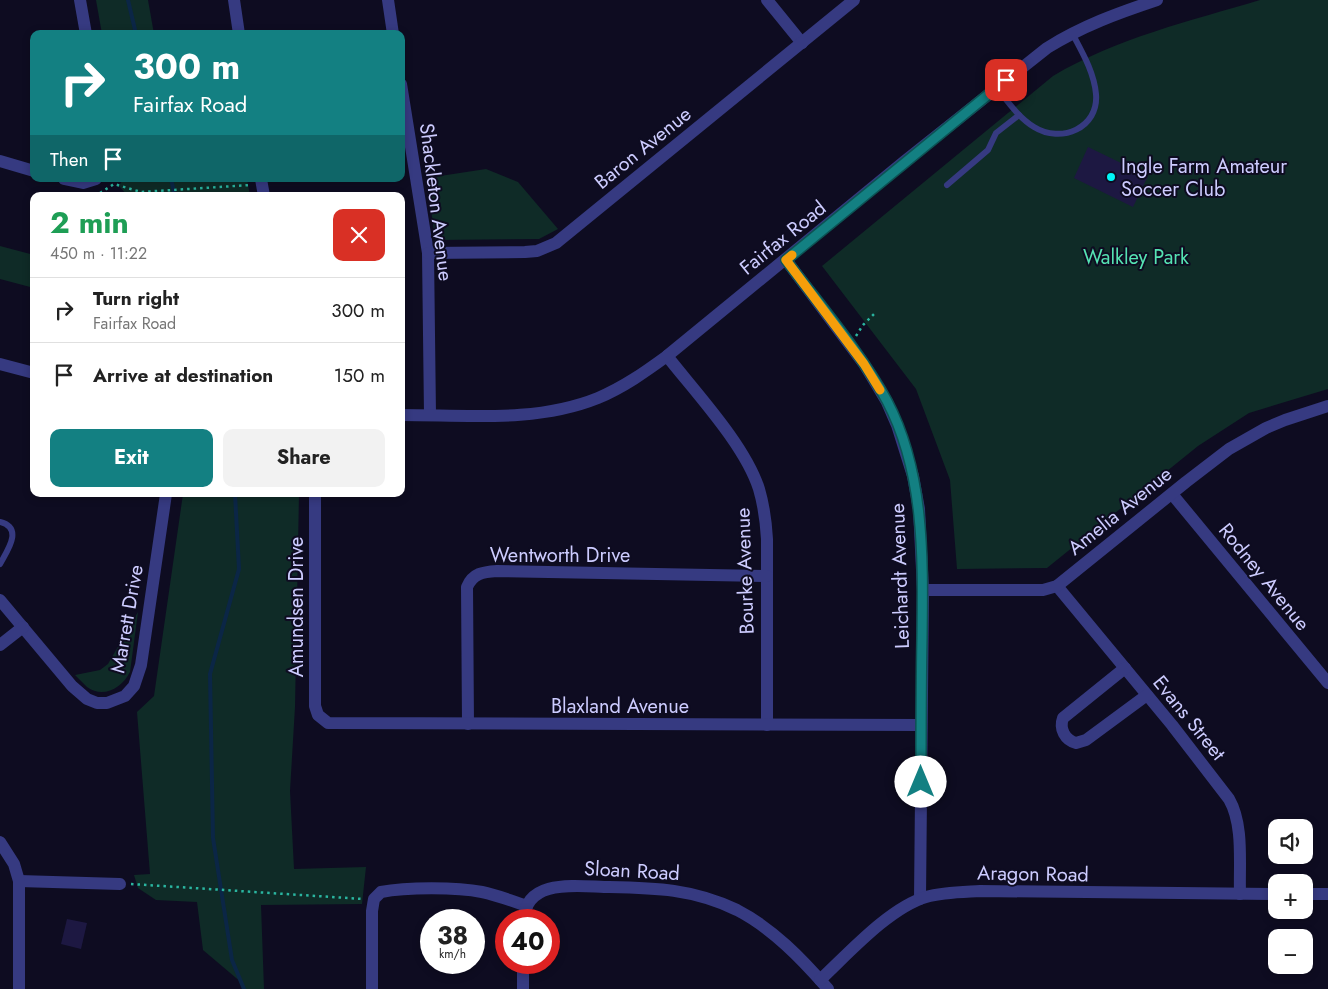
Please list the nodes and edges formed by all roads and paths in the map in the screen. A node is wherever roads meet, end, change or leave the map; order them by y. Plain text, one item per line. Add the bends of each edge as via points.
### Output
1 (80, 0) edge
2 (234, 0) edge
3 (388, 0) edge
4 (767, 0) edge
5 (854, 0) edge
6 (1157, 0) edge
7 (85, 30) edge
8 (238, 30) edge
9 (392, 30) edge
10 (1072, 33) junction
11 (802, 43) junction
12 (997, 88) junction
13 (405, 109) edge
14 (1019, 115) junction
15 (0, 162) edge
16 (30, 169) edge
17 (257, 182) edge
18 (947, 185) dead end
19 (102, 192) edge
20 (141, 192) edge
21 (141, 192) edge
22 (428, 253) junction
23 (786, 260) junction
24 (876, 312) dead end
25 (850, 346) junction
26 (667, 356) junction
27 (0, 364) edge
28 (30, 372) edge
29 (1328, 406) edge
30 (405, 415) edge
31 (430, 415) junction
32 (1172, 494) junction
33 (166, 497) edge
34 (314, 497) edge
35 (0, 522) edge
36 (0, 564) edge
37 (767, 576) junction
38 (1058, 586) junction
39 (923, 590) junction
40 (0, 600) edge
41 (23, 627) junction
42 (0, 645) edge
43 (1125, 668) junction
44 (1328, 683) edge
45 (1147, 694) junction
46 (321, 719) joint
47 (468, 724) junction
48 (767, 725) junction
49 (921, 726) junction
50 (0, 842) edge
51 (19, 881) junction
52 (120, 884) joint
53 (1240, 894) junction
54 (1268, 894) edge
55 (1313, 894) edge
56 (1328, 894) edge
57 (374, 899) junction
58 (920, 899) junction
59 (527, 906) junction
60 (526, 909) edge
61 (523, 974) edge
62 (824, 984) edge
63 (19, 989) edge
64 (372, 989) edge
65 (522, 989) edge

1 - 7 street
2 - 8 street
3 - 9 street
4 - 11 street
5 - 11 street, Baron Avenue
6 - 10 street, Fairfax Road
10 - 12 street, Fairfax Road via 1047,48
10 - 14 lane via 1092,74 1096,94 1096,105 1089,122 1074,132 1052,134 1033,127
11 - 22 street, Baron Avenue via 556,243 525,252
12 - 14 lane
12 - 23 street, Fairfax Road
13 - 22 street, Shackleton Avenue
14 - 18 lane via 996,134 988,150
15 - 16 street
17 - 20 path
19 - 21 path via 114,184
22 - 31 street, Shackleton Avenue
23 - 25 street, Leichardt Avenue
23 - 26 street, Fairfax Road
24 - 25 path
25 - 39 street, Leichardt Avenue via 887,402 913,476 919,509
26 - 31 street, Fairfax Road via 612,391 568,408 515,415
26 - 37 street, Bourke Avenue via 733,441 754,476 766,521
27 - 28 street
29 - 32 street, Amelia Avenue via 1248,437
30 - 31 street, Fairfax Road
32 - 38 street, Amelia Avenue
32 - 44 street, Rodney Avenue
33 - 41 street, Marrett Drive via 141,665 130,692 107,704 87,699 72,686
34 - 46 street, Amundsen Drive via 314,696
35 - 36 lane via 7,525 12,533
37 - 47 street, Wentworth Drive via 497,571 479,574 467,588
37 - 48 street, Bourke Avenue
38 - 39 street, Amelia Avenue via 1043,590
38 - 43 street, Evans Street
39 - 49 street, Leichardt Avenue
40 - 41 street, Marrett Drive
41 - 42 street
43 - 45 street, Evans Street
43 - 45 street via 1063,718 1062,730 1068,739 1076,743 1086,740
45 - 53 street, Evans Street via 1232,804 1239,829
46 - 47 street, Blaxland Avenue via 334,724
47 - 48 street, Blaxland Avenue
48 - 49 street, Blaxland Avenue
49 - 58 street, Leichardt Avenue
50 - 51 street via 14,864
51 - 52 street
51 - 63 street
52 - 57 path
53 - 54 street, Aragon Road
53 - 58 street, Aragon Road via 980,892
55 - 56 street
57 - 59 street via 381,892 390,890 458,889 483,892
57 - 64 street
58 - 62 street, Aragon Road via 888,918
59 - 60 street
59 - 62 street, Sloan Road via 544,890 560,886 687,892 749,917 779,939
61 - 65 street

